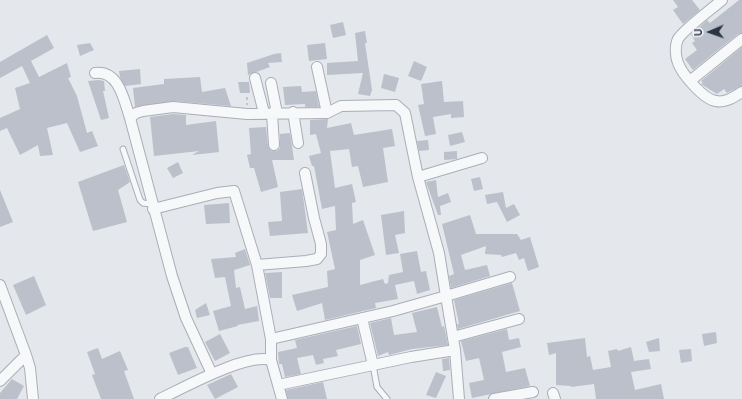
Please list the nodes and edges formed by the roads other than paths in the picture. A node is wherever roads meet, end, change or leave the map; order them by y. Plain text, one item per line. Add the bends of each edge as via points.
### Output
1 (722, 0) edge
2 (742, 40) edge
3 (317, 67) dead end
4 (95, 73) dead end
5 (255, 78) dead end
6 (690, 81) junction
7 (271, 83) dead end
8 (742, 92) edge
9 (293, 112) junction
10 (271, 113) junction
11 (326, 113) junction
12 (130, 118) junction
13 (298, 143) dead end
14 (274, 145) dead end
15 (123, 148) dead end
16 (482, 158) dead end
17 (305, 173) dead end
18 (418, 177) junction
19 (152, 207) junction
20 (257, 265) junction
21 (510, 277) dead end
22 (0, 285) edge
23 (446, 296) junction
24 (362, 318) junction
25 (518, 319) dead end
26 (453, 337) junction
27 (271, 338) junction
28 (455, 350) junction
29 (26, 355) junction
30 (271, 360) junction
31 (373, 364) junction
32 (212, 374) junction
33 (0, 381) edge
34 (278, 385) junction
35 (533, 392) dead end
36 (33, 399) edge
37 (160, 399) edge
38 (282, 399) edge
39 (387, 399) edge
40 (459, 399) edge
41 (494, 399) edge

1 - 6 street via 677,41 676,59
2 - 6 street
3 - 11 street
4 - 12 street via 101,72 112,76
5 - 10 street
6 - 8 street via 707,98 716,102 725,101
7 - 10 street
9 - 10 street
9 - 11 street
9 - 13 street
10 - 12 street via 247,114 173,108 144,111
10 - 14 street
11 - 18 street via 341,106 383,104 402,108
12 - 19 street
15 - 19 lane via 140,200
16 - 18 street
17 - 20 street via 321,254 317,259 306,261
18 - 23 street via 439,253
19 - 20 street via 234,191
19 - 32 street via 186,318
20 - 27 street
21 - 23 street
22 - 29 street
23 - 24 street
23 - 26 street
24 - 27 street
24 - 31 street
25 - 26 street
26 - 28 street
27 - 30 street
28 - 31 street
28 - 40 street
29 - 33 street
29 - 36 street
30 - 32 street via 264,358 248,361
30 - 34 street
31 - 34 street
31 - 39 lane via 377,387
32 - 37 street
34 - 38 street
35 - 41 street

